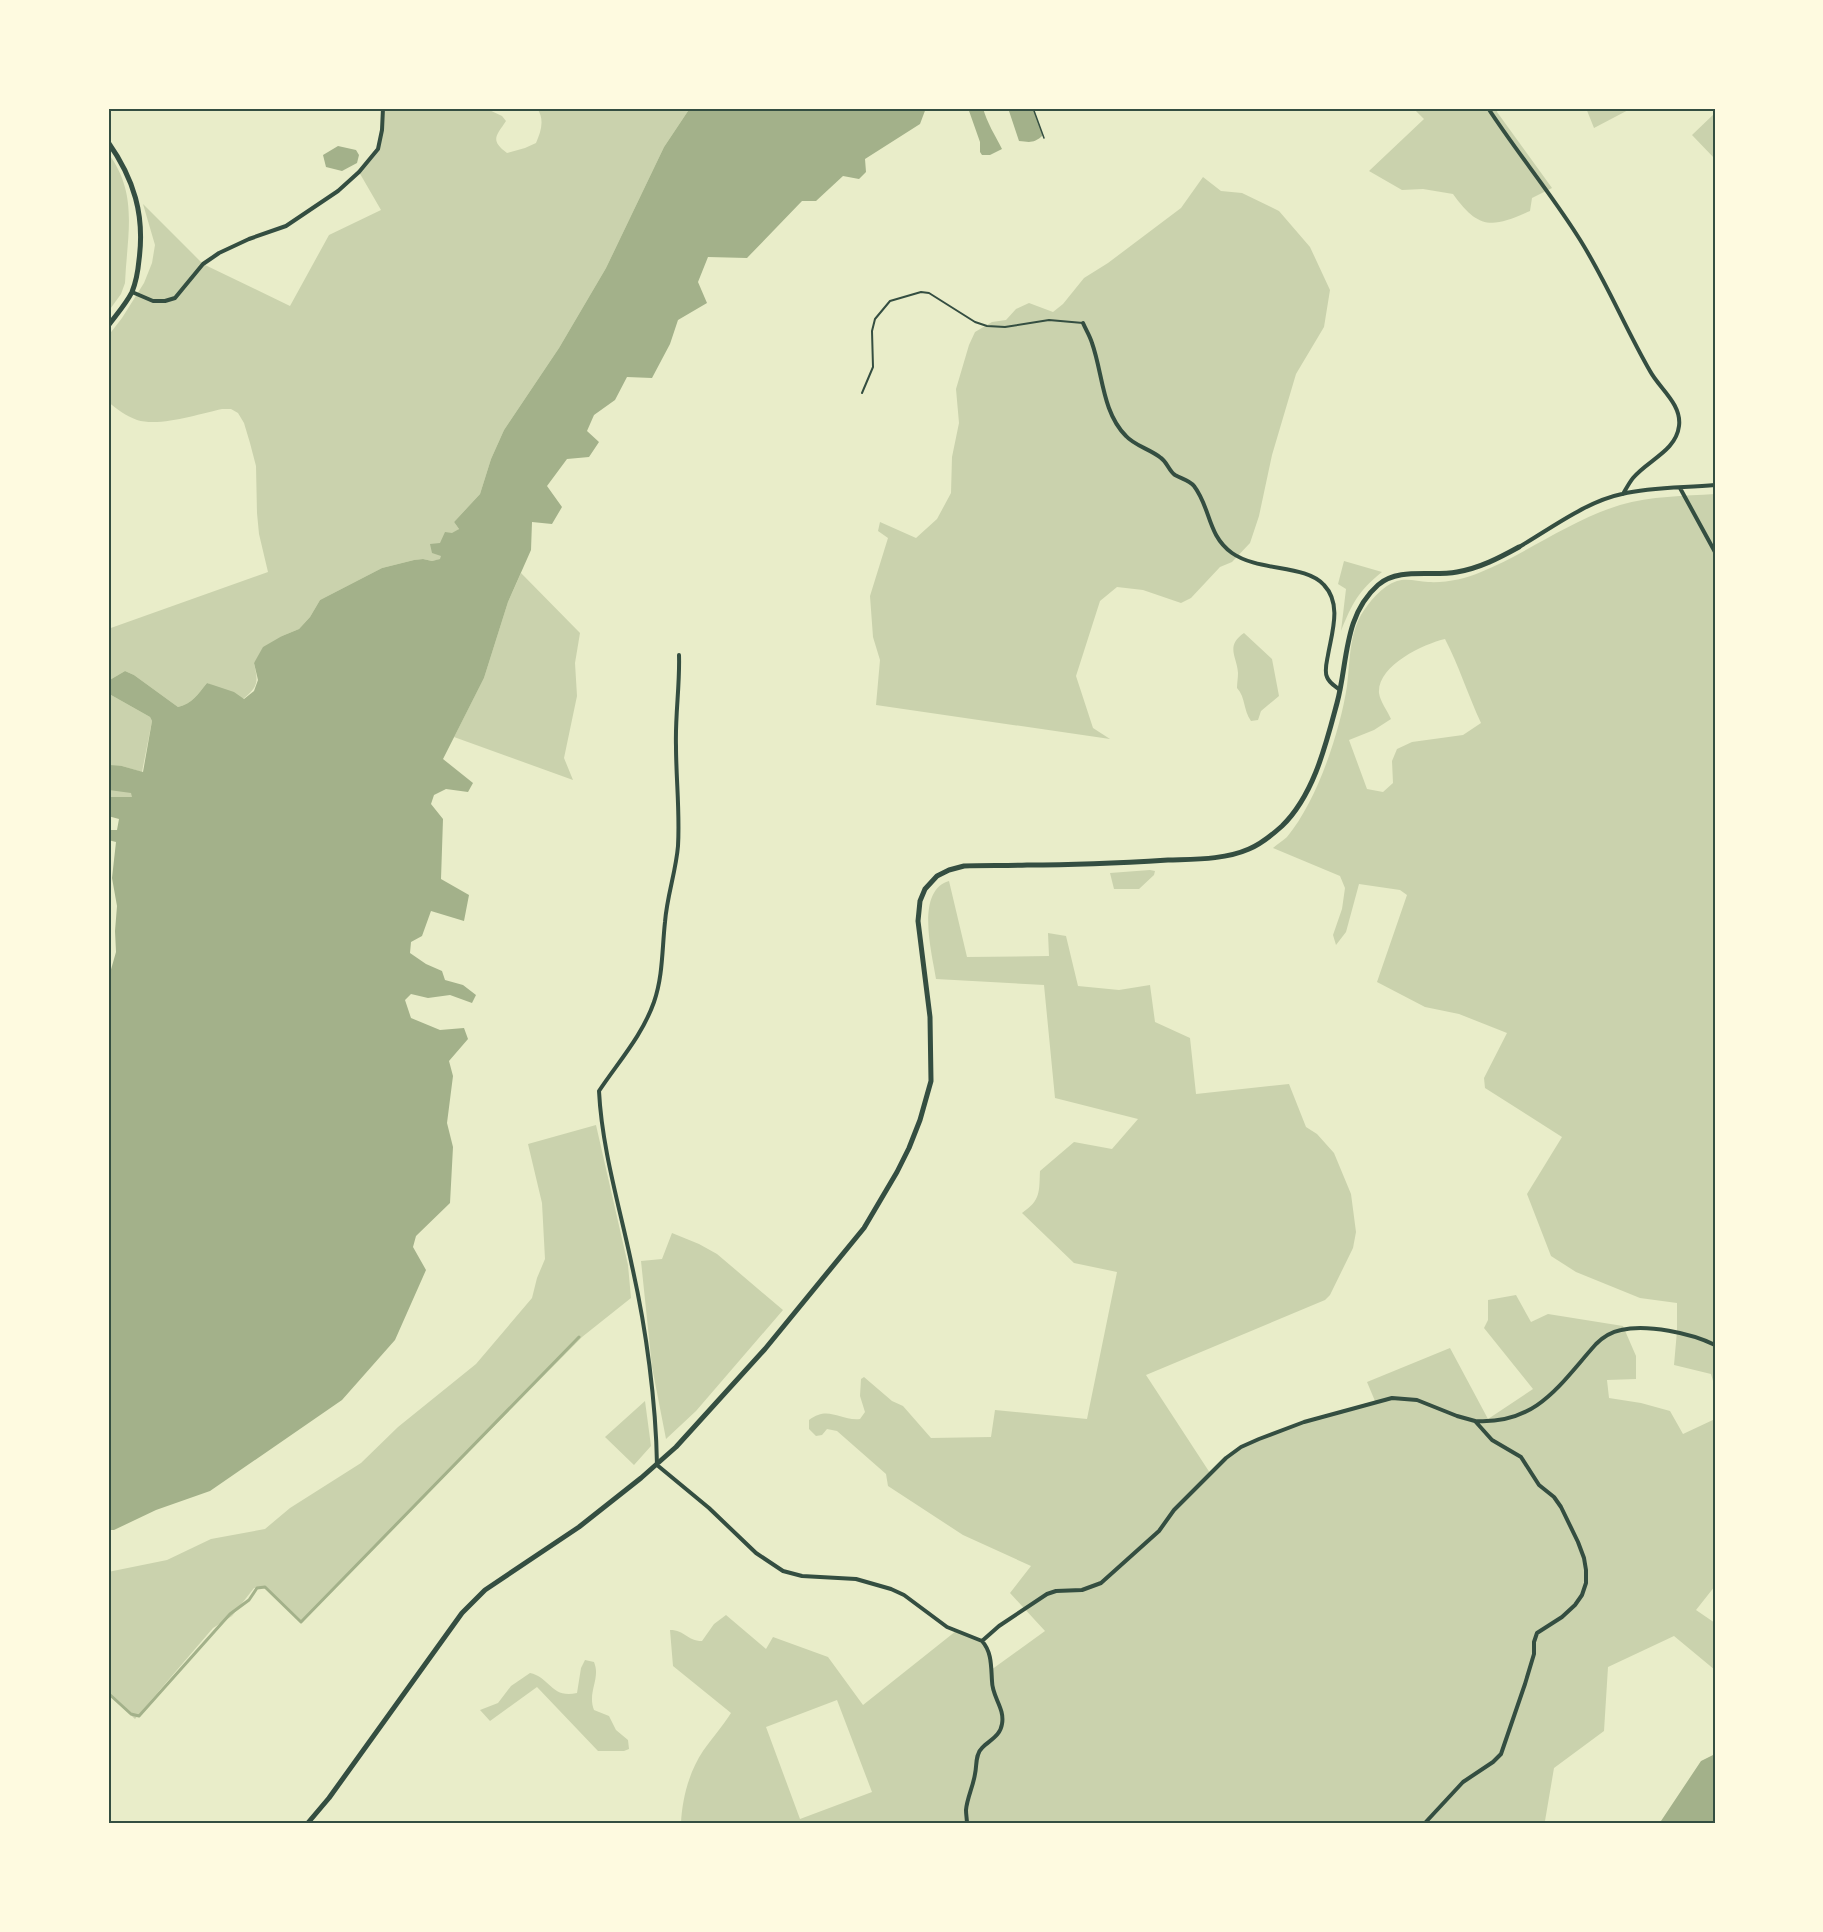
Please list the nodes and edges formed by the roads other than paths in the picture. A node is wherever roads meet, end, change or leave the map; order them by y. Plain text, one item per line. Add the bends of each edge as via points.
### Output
1 (383, 108) edge
2 (1488, 108) edge
3 (108, 142) edge
4 (132, 292) junction
5 (1083, 323) joint
6 (108, 326) edge
7 (862, 393) dead end
8 (1715, 485) edge
9 (1680, 488) junction
10 (1623, 494) junction
11 (1519, 547) joint
12 (1715, 552) edge
13 (679, 655) dead end
14 (1340, 690) junction
15 (1715, 1344) edge
16 (1474, 1421) junction
17 (657, 1465) junction
18 (982, 1641) junction
19 (307, 1824) edge
20 (967, 1824) edge
21 (1424, 1824) edge

1 - 4 street via 378,149 338,191 286,226 219,253 203,264 175,298 153,301
2 - 10 street via 1577,234 1651,373 1676,406 1678,435 1670,447 1632,479
3 - 4 street via 131,184 141,224 138,273
4 - 6 street
5 - 7 lane via 1049,320 987,326 929,293 890,301 875,319 873,367
5 - 14 street via 1102,389 1119,428 1128,438 1162,458 1174,475 1193,484 1222,545 1247,562 1308,574 1329,590 1334,607 1326,672 1328,680
8 - 9 street
9 - 10 street
9 - 12 street
10 - 11 street via 1592,505
11 - 14 street via 1471,569 1445,574 1401,574 1378,585 1351,629
13 - 17 street via 678,846 665,919 662,965 655,1000 642,1031 599,1090 602,1131 640,1302
14 - 17 street via 1319,763 1301,800 1284,825 1261,843 1211,858 964,866 942,873 928,884 920,901 918,921 930,1017 932,1071 909,1148 864,1228 833,1268 699,1423
15 - 16 street via 1659,1330 1614,1332 1596,1344 1541,1404 1498,1421
16 - 18 street via 1417,1400 1392,1398 1304,1422 1241,1447 1174,1510 1159,1531 1101,1583 1082,1590 1047,1594
16 - 21 street via 1492,1440 1521,1457 1539,1485 1561,1507 1584,1558 1586,1582 1575,1605 1537,1634 1532,1662 1501,1754 1463,1782
17 - 18 street via 756,1553 783,1571 856,1579 891,1589 947,1627
17 - 19 street via 579,1527 485,1590 462,1613
18 - 20 street via 990,1656 993,1691 1002,1709 1003,1722 997,1736 978,1754 968,1798

